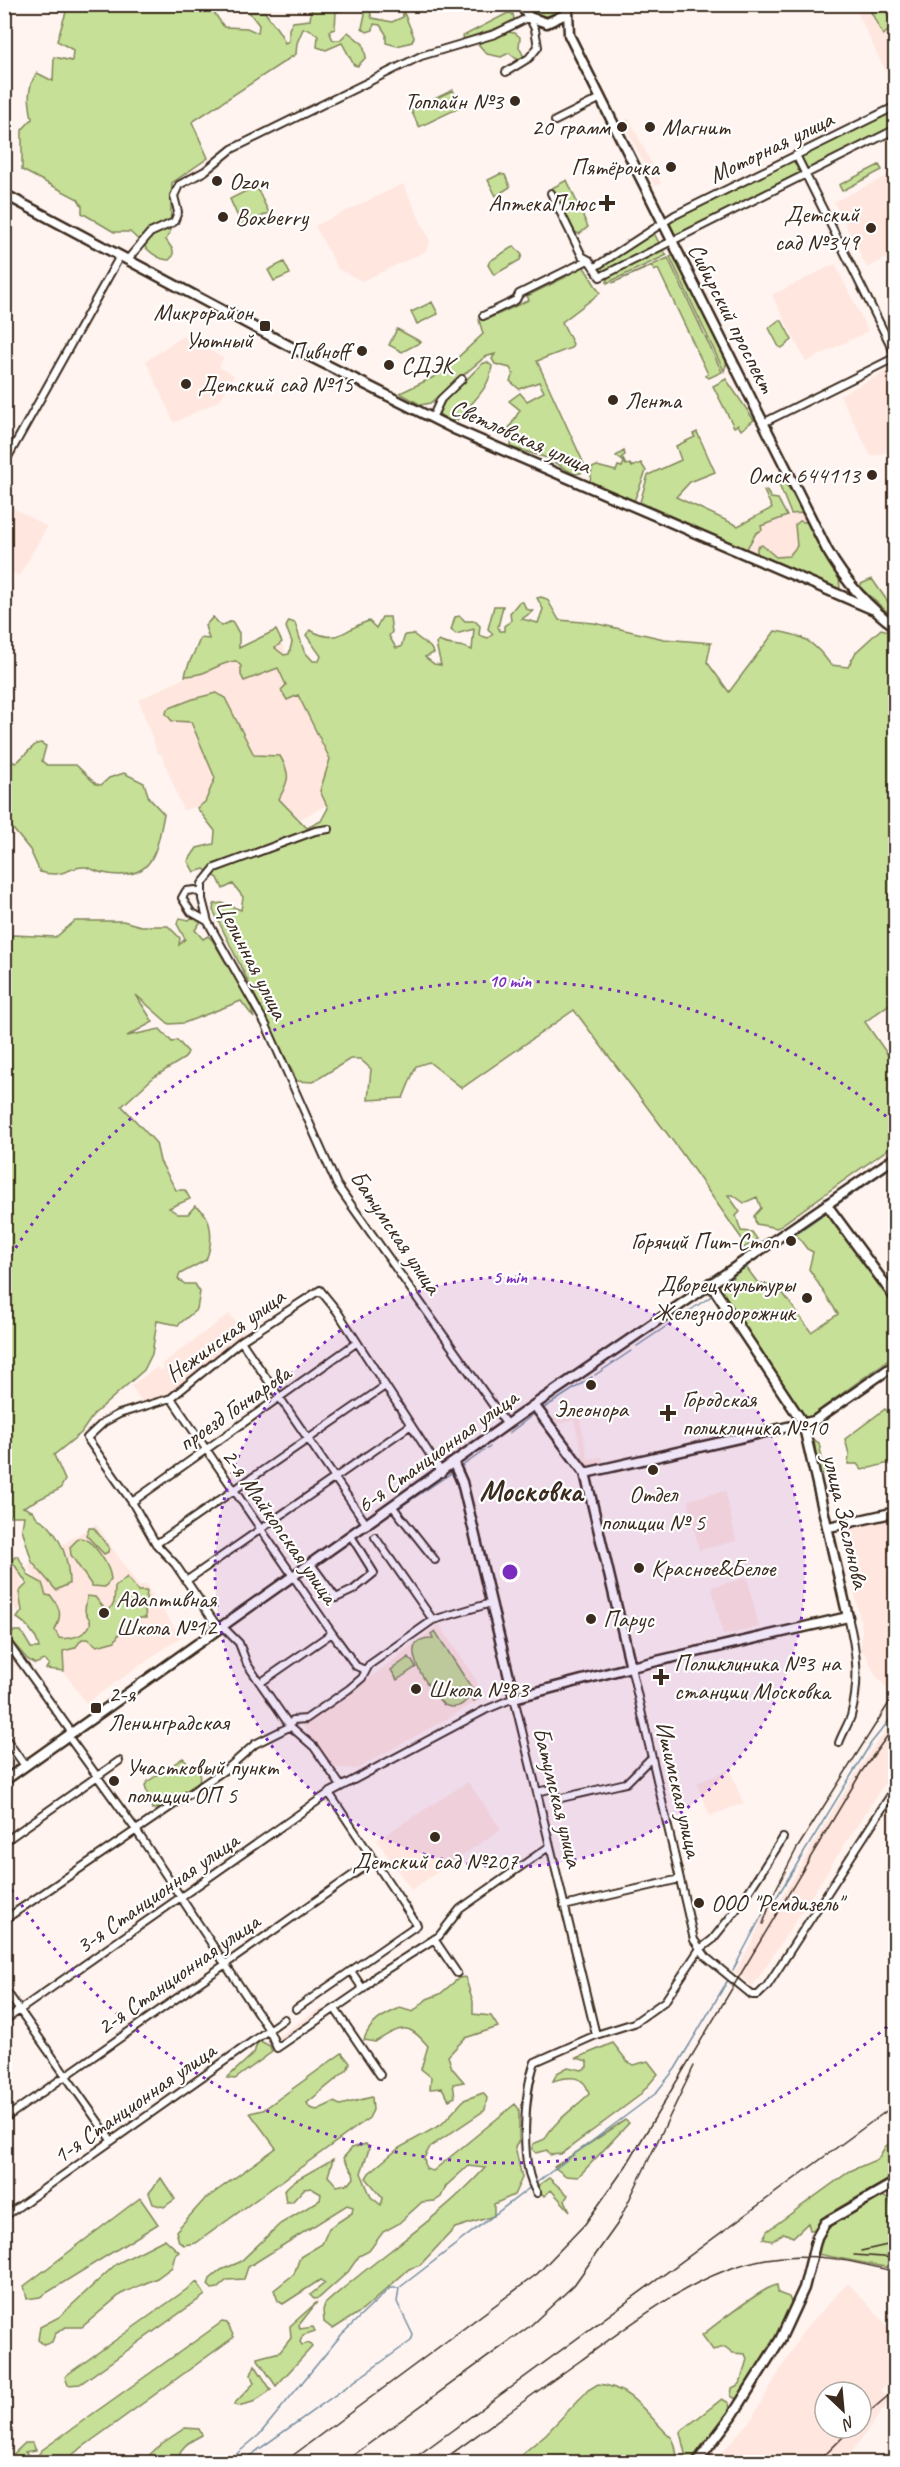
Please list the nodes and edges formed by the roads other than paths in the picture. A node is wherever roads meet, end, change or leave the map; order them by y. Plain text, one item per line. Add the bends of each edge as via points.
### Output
1 (520, 4) edge
2 (569, 8) edge
3 (529, 17) junction
4 (547, 23) junction
5 (570, 35) junction
6 (506, 72) dead end
7 (601, 98) junction
8 (896, 106) edge
9 (555, 121) dead end
10 (896, 129) edge
11 (796, 155) junction
12 (805, 174) junction
13 (551, 193) dead end
14 (4, 194) edge
15 (662, 222) junction
16 (672, 242) junction
17 (124, 257) junction
18 (588, 261) junction
19 (595, 267) junction
20 (483, 316) dead end
21 (896, 356) edge
22 (462, 379) dead end
23 (432, 417) junction
24 (763, 423) junction
25 (4, 464) edge
26 (872, 609) junction
27 (896, 627) edge
28 (329, 829) dead end
29 (201, 894) junction
30 (208, 922) junction
31 (276, 1048) joint
32 (896, 1156) edge
33 (827, 1204) junction
34 (710, 1283) junction
35 (896, 1299) edge
36 (241, 1341) junction
37 (356, 1343) junction
38 (896, 1364) edge
39 (385, 1386) junction
40 (171, 1398) junction
41 (279, 1398) junction
42 (534, 1405) junction
43 (803, 1423) junction
44 (411, 1425) junction
45 (507, 1425) junction
46 (307, 1439) junction
47 (206, 1450) junction
48 (454, 1464) junction
49 (442, 1473) junction
50 (585, 1473) junction
51 (335, 1478) junction
52 (232, 1489) junction
53 (132, 1502) junction
54 (393, 1507) junction
55 (896, 1512) edge
56 (367, 1526) junction
57 (829, 1527) junction
58 (261, 1529) junction
59 (351, 1536) junction
60 (375, 1537) dead end
61 (156, 1544) junction
62 (435, 1560) dead end
63 (311, 1564) junction
64 (294, 1576) junction
65 (186, 1581) junction
66 (491, 1603) junction
67 (849, 1617) junction
68 (433, 1620) junction
69 (221, 1628) junction
70 (332, 1633) junction
71 (4, 1638) edge
72 (631, 1667) junction
73 (365, 1670) junction
74 (260, 1683) junction
75 (514, 1698) junction
76 (290, 1726) junction
77 (70, 1734) junction
78 (4, 1736) edge
79 (839, 1743) dead end
80 (652, 1757) junction
81 (119, 1761) dead end
82 (25, 1766) junction
83 (97, 1776) junction
84 (4, 1781) edge
85 (341, 1786) junction
86 (896, 1787) edge
87 (537, 1792) junction
88 (329, 1793) junction
89 (136, 1830) junction
90 (783, 1838) dead end
91 (4, 1842) edge
92 (550, 1846) junction
93 (374, 1861) junction
94 (680, 1879) junction
95 (181, 1899) junction
96 (564, 1906) junction
97 (4, 1920) edge
98 (434, 1939) junction
99 (699, 1950) junction
100 (224, 1964) junction
101 (351, 1971) junction
102 (457, 1973) dead end
103 (4, 1988) edge
104 (363, 1989) junction
105 (296, 2009) dead end
106 (335, 2009) junction
107 (20, 2010) junction
108 (284, 2019) dead end
109 (4, 2021) edge
110 (269, 2030) junction
111 (596, 2035) junction
112 (380, 2075) dead end
113 (66, 2076) junction
114 (4, 2119) edge
115 (111, 2140) junction
116 (896, 2182) edge
117 (537, 2193) dead end
118 (4, 2217) edge
119 (697, 2463) edge

1 - 3 street
2 - 4 street
2 - 5 street
3 - 4 street
3 - 6 street via 538,47 529,58
3 - 17 street via 495,34 421,56 232,149 205,171 179,185 174,196 178,212 174,222 150,233
4 - 5 street
5 - 7 street, Сибирский проспект
7 - 9 street
7 - 15 street, Сибирский проспект
8 - 11 street, Моторная улица
10 - 12 street, Моторная улица
11 - 12 street
11 - 15 street, Моторная улица
12 - 16 street, Моторная улица
12 - 21 street
13 - 18 street
14 - 17 street, Светловская улица
15 - 16 street, Сибирский проспект
15 - 19 street, Моторная улица
16 - 19 street, Моторная улица via 600,277
16 - 24 street, Сибирский проспект
17 - 23 street, Светловская улица
17 - 25 street
18 - 19 street
18 - 20 street
21 - 24 street
22 - 23 street via 441,399
23 - 26 street, Светловская улица
24 - 26 street, Сибирский проспект via 827,550
26 - 27 street
28 - 29 street, Целинная улица via 215,868 202,884
29 - 30 street, Целинная улица
29 - 30 street via 186,891 182,898 191,912
30 - 31 street, Целинная улица
31 - 45 street, Батумская улица via 337,1185
32 - 33 street, 6-я Станционная улица
33 - 34 street, 6-я Станционная улица
33 - 35 street
34 - 42 street, 6-я Станционная улица
34 - 43 street, улица Заслонова
36 - 37 street, Нежинская улица via 320,1290
36 - 40 street, Нежинская улица
36 - 41 street
37 - 39 street
37 - 41 street, проезд Гончарова
38 - 43 street via 827,1414
39 - 44 street
39 - 46 street
40 - 47 street, 2-я Майкопская улица
40 - 53 street, Нежинская улица via 119,1414 87,1438
41 - 46 street
41 - 47 street, проезд Гончарова
42 - 45 street, 6-я Станционная улица
42 - 50 street, Ишимская улица
43 - 50 street
43 - 57 street, улица Заслонова
44 - 49 street
44 - 51 street
45 - 48 street, 6-я Станционная улица
46 - 51 street
46 - 52 street
47 - 52 street, 2-я Майкопская улица
47 - 53 street, проезд Гончарова
48 - 49 street, 6-я Станционная улица
48 - 66 street, Батумская улица via 462,1482
49 - 54 street, 6-я Станционная улица
50 - 72 street, Ишимская улица
51 - 56 street
51 - 58 street
52 - 58 street, 2-я Майкопская улица
52 - 61 street
53 - 61 street
54 - 56 street, 6-я Станционная улица
54 - 62 street
55 - 57 street
56 - 59 street, 6-я Станционная улица
57 - 67 street, улица Заслонова
58 - 64 street, 2-я Майкопская улица
58 - 65 street
59 - 63 street, 6-я Станционная улица
59 - 63 street via 374,1573 353,1590 336,1598
60 - 68 street
61 - 65 street
63 - 64 street, 6-я Станционная улица
64 - 69 street, 6-я Станционная улица
64 - 70 street, 2-я Майкопская улица
65 - 69 street
66 - 68 street
66 - 75 street, Батумская улица
67 - 72 street
67 - 79 street via 857,1670 850,1718
68 - 73 street
69 - 74 street via 239,1643
69 - 77 street, 6-я Станционная улица
70 - 73 street, 2-я Майкопская улица via 356,1666
70 - 74 street
71 - 77 street
72 - 75 street
72 - 80 street, Ишимская улица
73 - 76 street via 357,1683 306,1719 293,1720
74 - 76 street
75 - 85 street, 3-я Станционная улица
75 - 87 street, Батумская улица
76 - 85 street via 314,1747
76 - 89 street via 255,1744 229,1767
77 - 82 street, 6-я Станционная улица
77 - 83 street
78 - 82 street
80 - 87 street via 626,1784 557,1799 554,1788
80 - 94 street, Ишимская улица
81 - 83 street
82 - 84 street, 6-я Станционная улица
83 - 89 street
83 - 91 street
85 - 88 street, 3-я Станционная улица
86 - 99 street via 762,1992 752,1995
87 - 92 street, Батумская улица
88 - 93 street
88 - 95 street, 3-я Станционная улица
89 - 95 street
89 - 97 street
90 - 99 street via 740,1905
92 - 96 street, Батумская улица
92 - 98 street via 460,1909
93 - 100 street, 2-я Станционная улица
93 - 101 street via 417,1925
94 - 96 street
94 - 99 street, Ишимская улица
95 - 100 street
95 - 107 street, 3-я Станционная улица
96 - 111 street, Батумская улица
98 - 102 street
98 - 104 street via 376,1976
99 - 111 street via 665,2001 652,2013
100 - 110 street
100 - 113 street, 2-я Станционная улица
101 - 104 street
101 - 105 street
103 - 107 street
104 - 106 street
106 - 110 street via 277,2048
106 - 112 street
107 - 109 street, 3-я Станционная улица
107 - 113 street
108 - 110 street, 1-я Станционная улица
110 - 115 street, 1-я Станционная улица
111 - 117 street via 535,2062 530,2075 526,2146 528,2176
113 - 114 street, 2-я Станционная улица
113 - 115 street
115 - 118 street, 1-я Станционная улица
116 - 119 street via 825,2223 817,2237 804,2288 780,2340

